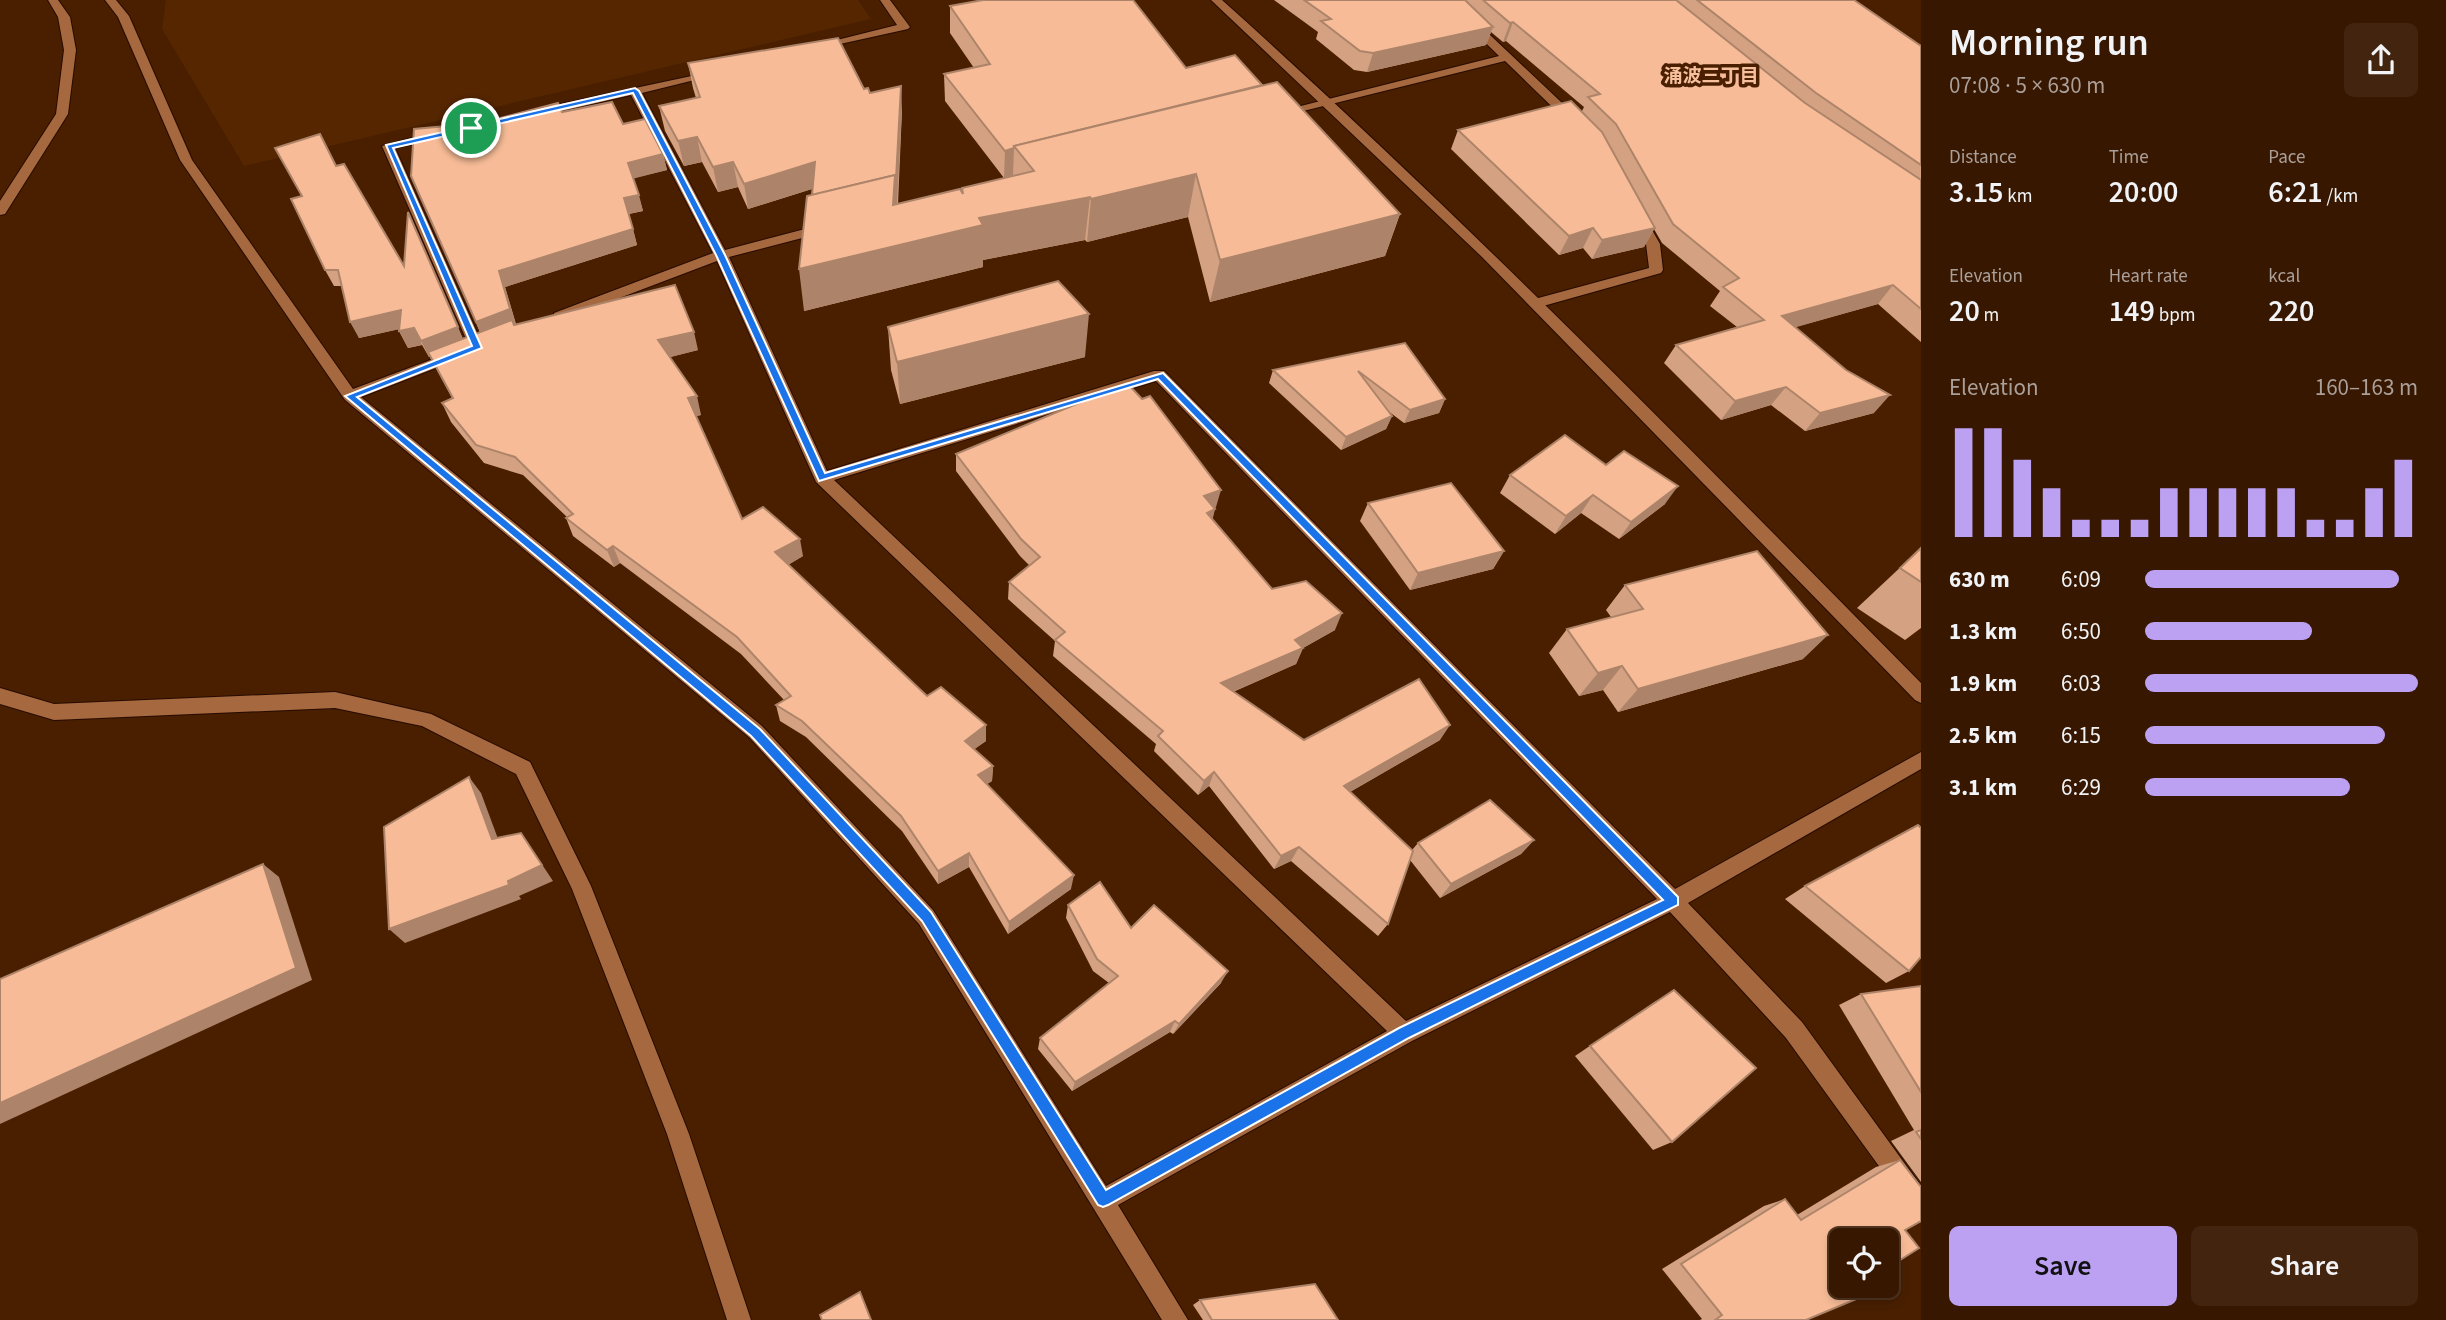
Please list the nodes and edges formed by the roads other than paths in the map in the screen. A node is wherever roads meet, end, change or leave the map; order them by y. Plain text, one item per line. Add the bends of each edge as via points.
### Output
1 (53, 0) edge
2 (110, 0) edge
3 (885, 0) edge
4 (1216, 0) edge
5 (1447, 0) edge
6 (810, 50) edge
7 (1509, 57) junction
8 (729, 69) edge
9 (635, 91) junction
10 (1329, 100) junction
11 (518, 117) edge
12 (1262, 117) edge
13 (1582, 129) edge
14 (453, 132) edge
15 (1633, 208) edge
16 (0, 211) edge
17 (842, 224) edge
18 (720, 255) junction
19 (1536, 303) junction
20 (541, 323) edge
21 (350, 396) junction
22 (822, 478) junction
23 (1921, 695) edge
24 (0, 696) edge
25 (1921, 760) edge
26 (1673, 901) junction
27 (1404, 1033) junction
28 (1103, 1200) junction
29 (1921, 1205) edge
30 (739, 1320) edge
31 (1176, 1320) edge

1 - 16 street via 64,17 70,50 62,114
2 - 21 street via 123,16 186,160
3 - 6 street via 904,27
4 - 10 street
5 - 7 street
7 - 10 street
7 - 13 street
8 - 9 street
9 - 11 street
9 - 18 street
10 - 12 street
10 - 19 street
14 - 21 street via 388,146 484,345
15 - 19 street via 1653,244 1656,270
17 - 18 street
18 - 20 street
18 - 22 street
19 - 23 street
21 - 28 street via 756,732 926,917
22 - 26 street via 1159,375
22 - 27 street
24 - 30 street via 54,712 335,700 425,719 523,768 586,898 678,1135
25 - 26 street
26 - 27 street
26 - 29 street via 1794,1030
27 - 28 street
28 - 31 street

